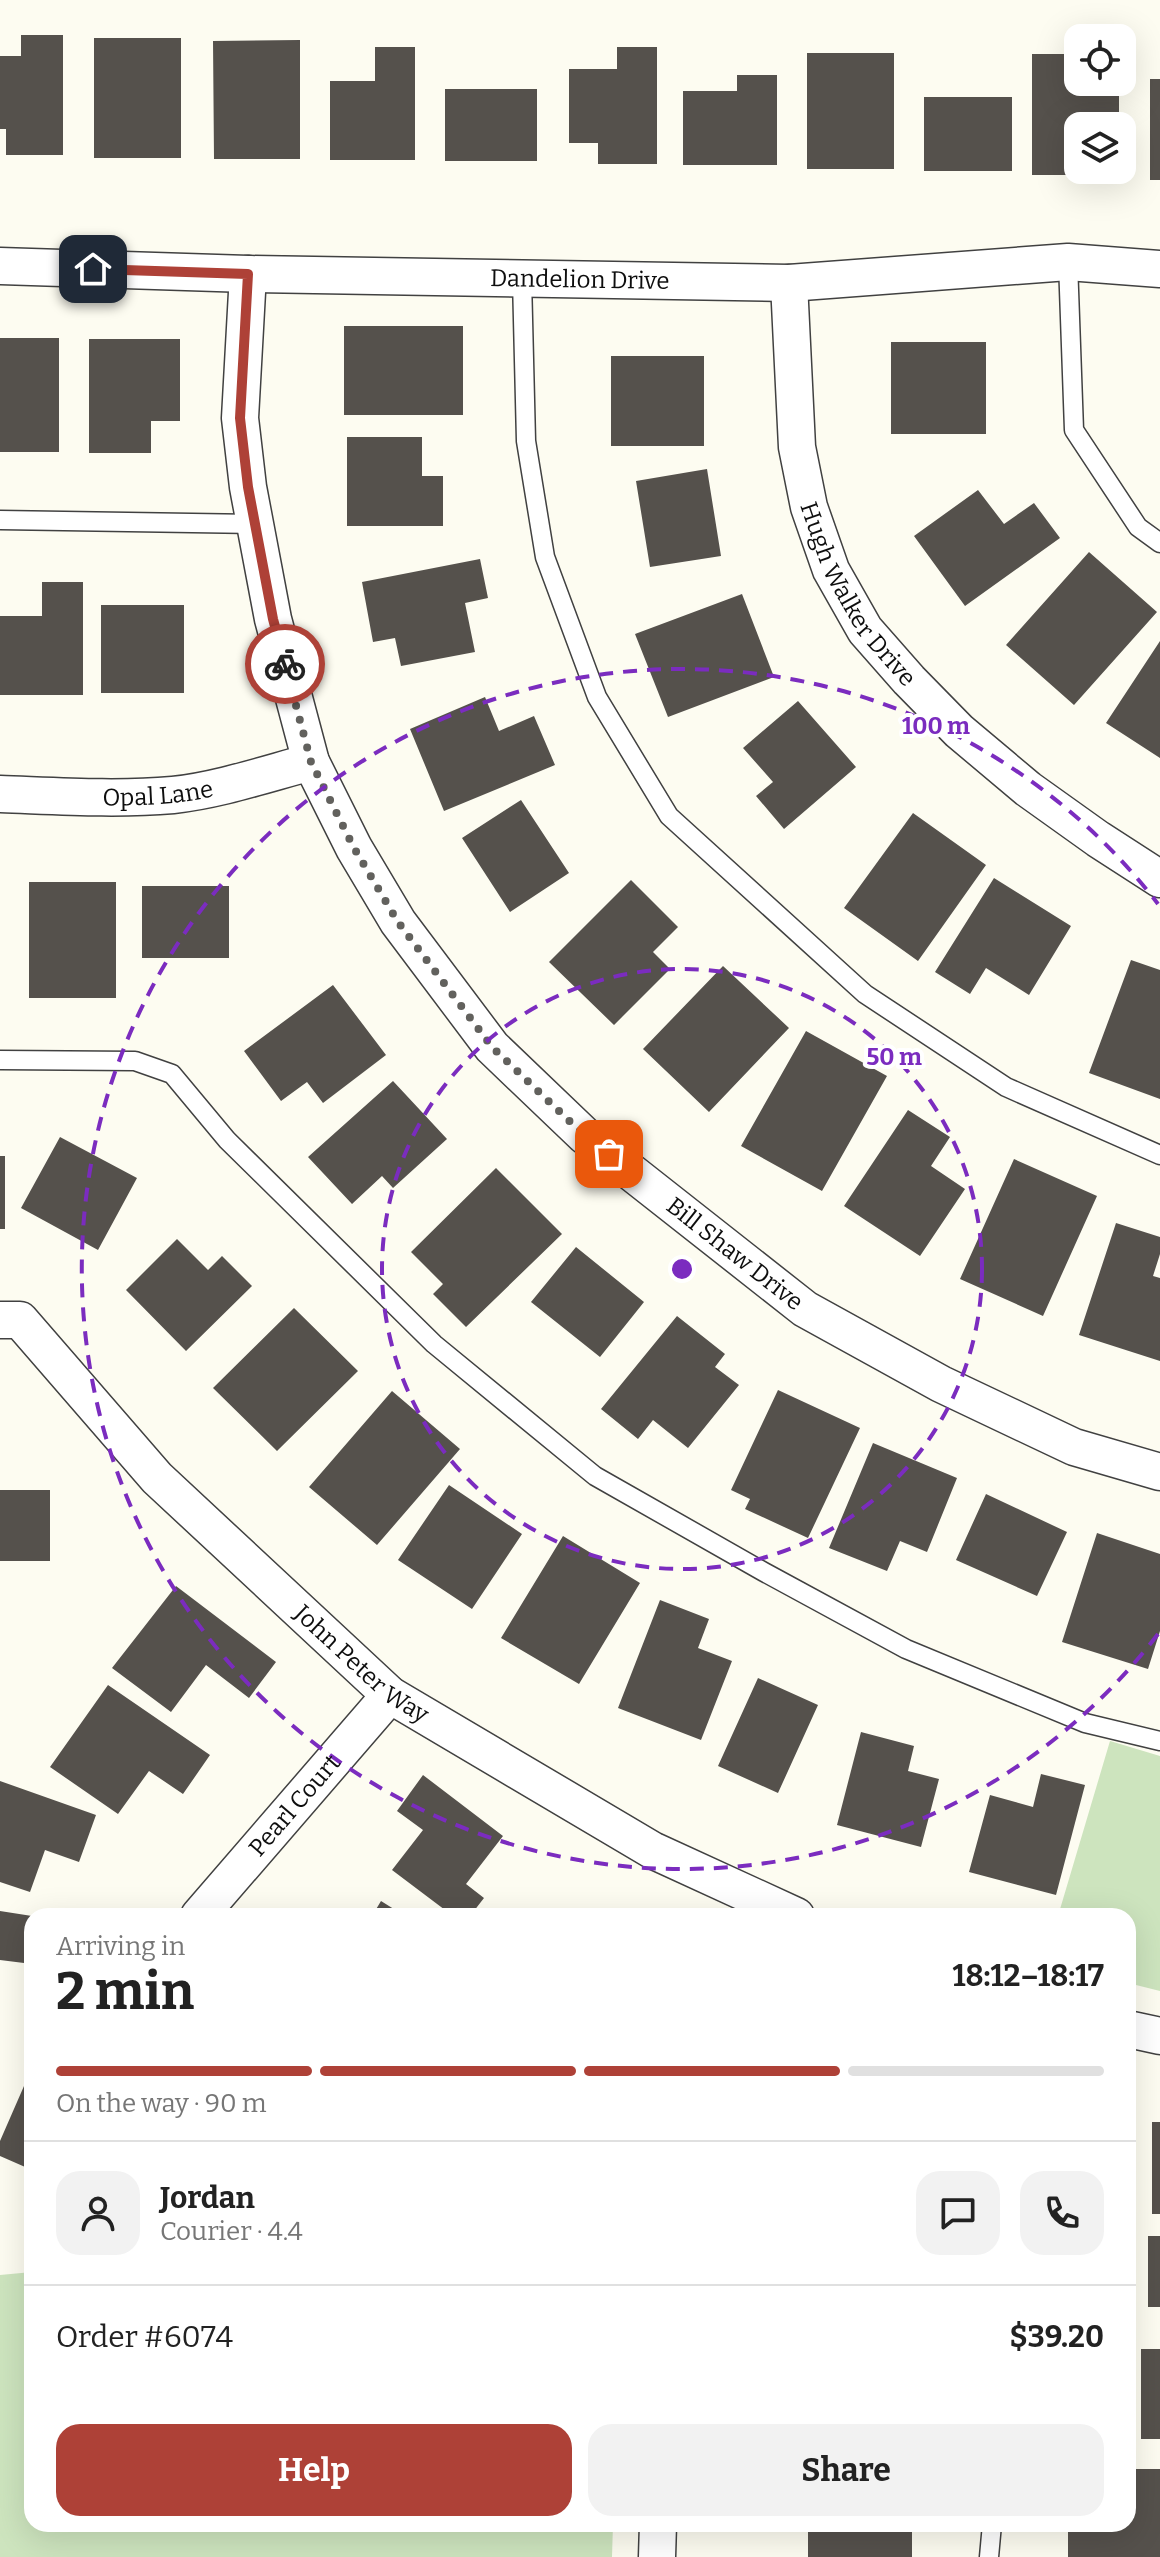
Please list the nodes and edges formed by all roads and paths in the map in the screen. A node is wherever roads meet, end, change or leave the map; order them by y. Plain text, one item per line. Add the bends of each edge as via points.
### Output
1 (1068, 262) junction
2 (0, 266) edge
3 (1160, 269) edge
4 (248, 274) junction
5 (522, 279) junction
6 (789, 283) junction
7 (0, 520) edge
8 (256, 524) junction
9 (1160, 543) edge
10 (311, 762) junction
11 (0, 794) edge
12 (1160, 879) edge
13 (0, 1060) edge
14 (1160, 1155) edge
15 (0, 1320) edge
16 (1160, 1472) edge
17 (390, 1695) junction
18 (1160, 1741) edge
19 (206, 1908) edge
20 (779, 1908) edge
21 (1136, 2031) edge
22 (1160, 2036) edge
23 (658, 2532) edge
24 (991, 2532) edge
25 (657, 2557) edge
26 (989, 2557) edge

1 - 3 street, Dandelion Drive
1 - 6 street, Dandelion Drive
1 - 9 lane via 1074,430 1138,527
2 - 4 street, Dandelion Drive
4 - 5 street, Dandelion Drive
4 - 8 street, Bill Shaw Drive via 240,418
5 - 6 street, Dandelion Drive
5 - 14 lane via 526,441 545,557 597,697 669,816 865,994 1006,1087
6 - 12 street, Hugh Walker Drive via 797,447 809,507 831,570 865,630 959,731 1028,789
7 - 8 lane
8 - 10 street, Bill Shaw Drive via 273,619
10 - 11 street, Opal Lane via 176,795
10 - 16 street, Bill Shaw Drive via 398,922 492,1047 584,1135 805,1309 941,1384 1074,1447
13 - 18 lane via 135,1061 172,1074 227,1140 434,1344 595,1476 906,1649 1085,1723
15 - 17 street, John Peter Way via 20,1320 157,1478
17 - 19 street, Pearl Court
17 - 20 street, John Peter Way via 652,1850
21 - 22 street
23 - 25 street
24 - 26 lane

